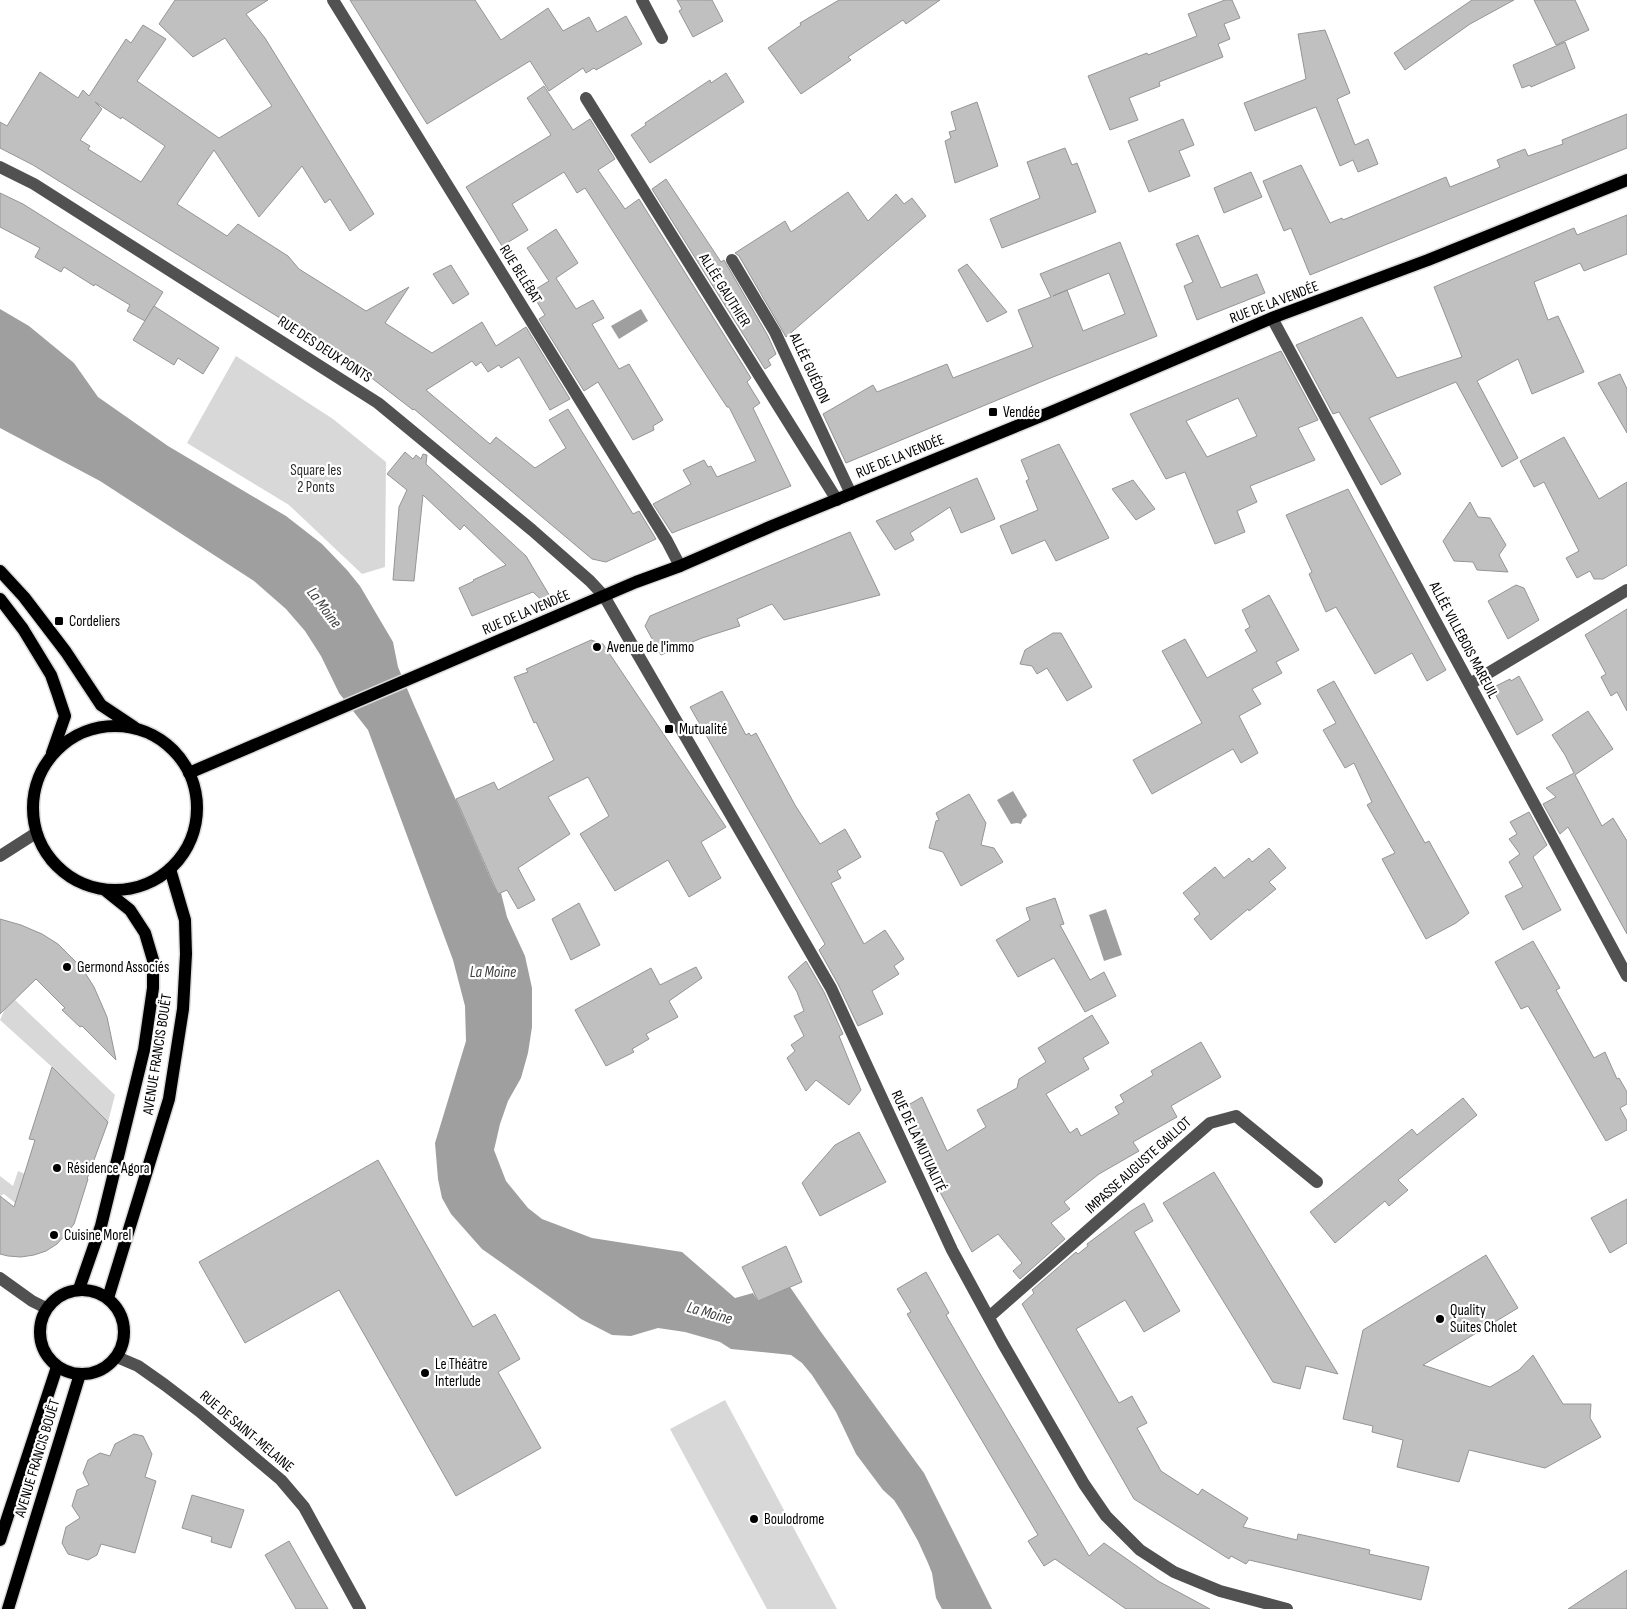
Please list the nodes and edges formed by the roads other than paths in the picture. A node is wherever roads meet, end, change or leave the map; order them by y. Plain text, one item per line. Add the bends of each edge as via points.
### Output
1 (333, 0) edge
2 (642, 0) edge
3 (662, 38) dead end
4 (586, 98) dead end
5 (0, 167) edge
6 (1627, 180) edge
7 (732, 260) dead end
8 (1272, 318) junction
9 (851, 494) junction
10 (836, 500) junction
11 (680, 566) junction
12 (0, 571) edge
13 (1627, 590) edge
14 (604, 596) junction
15 (0, 599) edge
16 (1470, 684) junction
17 (134, 727) junction
18 (52, 753) junction
19 (189, 773) junction
20 (36, 833) junction
21 (0, 856) edge
22 (170, 869) junction
23 (105, 890) junction
24 (1627, 976) edge
25 (1317, 1182) dead end
26 (0, 1278) edge
27 (79, 1289) junction
28 (108, 1298) junction
29 (46, 1308) junction
30 (989, 1317) junction
31 (117, 1356) junction
32 (57, 1366) junction
33 (80, 1374) junction
34 (0, 1540) edge
35 (8, 1609) edge
36 (360, 1609) edge
37 (1287, 1609) edge

1 - 11 street, RUE BELÉBAT
2 - 3 street
4 - 10 street, ALLÉE GAUTHIER
5 - 14 street, RUE DES DEUX PONTS via 34,184 378,403 532,530
6 - 8 main road, RUE DE LA VENDÉE
7 - 9 street, ALLÉE GUÉDON via 775,332
8 - 9 main road, RUE DE LA VENDÉE
8 - 16 street, ALLÉE VILLEBOIS MAREUIL
9 - 10 main road, RUE DE LA VENDÉE
10 - 11 main road, RUE DE LA VENDÉE
11 - 14 main road, RUE DE LA VENDÉE
12 - 17 main road via 66,652 101,705
13 - 16 street
14 - 19 main road, RUE DE LA VENDÉE
14 - 30 street, RUE DE LA MUTUALITÉ via 831,988 952,1250
15 - 18 main road via 24,629 57,692 64,716
16 - 24 street, ALLÉE VILLEBOIS MAREUIL
17 - 18 main road via 108,726 90,731 72,738
17 - 19 main road via 166,742
18 - 20 main road via 40,771 34,791
19 - 22 main road via 197,805 196,822 183,855
20 - 21 street
20 - 23 main road via 47,855 62,872 84,886
22 - 23 main road via 150,881
22 - 28 main road, AVENUE FRANCIS BOUËT via 185,920 183,1009 169,1099
23 - 27 main road, AVENUE FRANCIS BOUËT via 130,910 145,933 153,960 154,988 144,1050 105,1209
25 - 30 street, IMPASSE AUGUSTE GAILLOT via 1236,1116 1210,1123
26 - 29 street
27 - 28 main road
27 - 29 main road via 55,1298
28 - 31 main road via 123,1320 122,1345
29 - 32 main road via 39,1333 41,1346
30 - 37 street, RUE DE LA MUTUALITÉ via 1084,1484 1106,1516 1140,1550 1174,1572 1220,1591
31 - 33 main road via 107,1367 94,1373
31 - 36 street, RUE DE SAINT-MELAINE via 165,1385 282,1480 304,1507
32 - 33 main road
32 - 34 main road, AVENUE FRANCIS BOUËT
33 - 35 main road, AVENUE FRANCIS BOUËT

